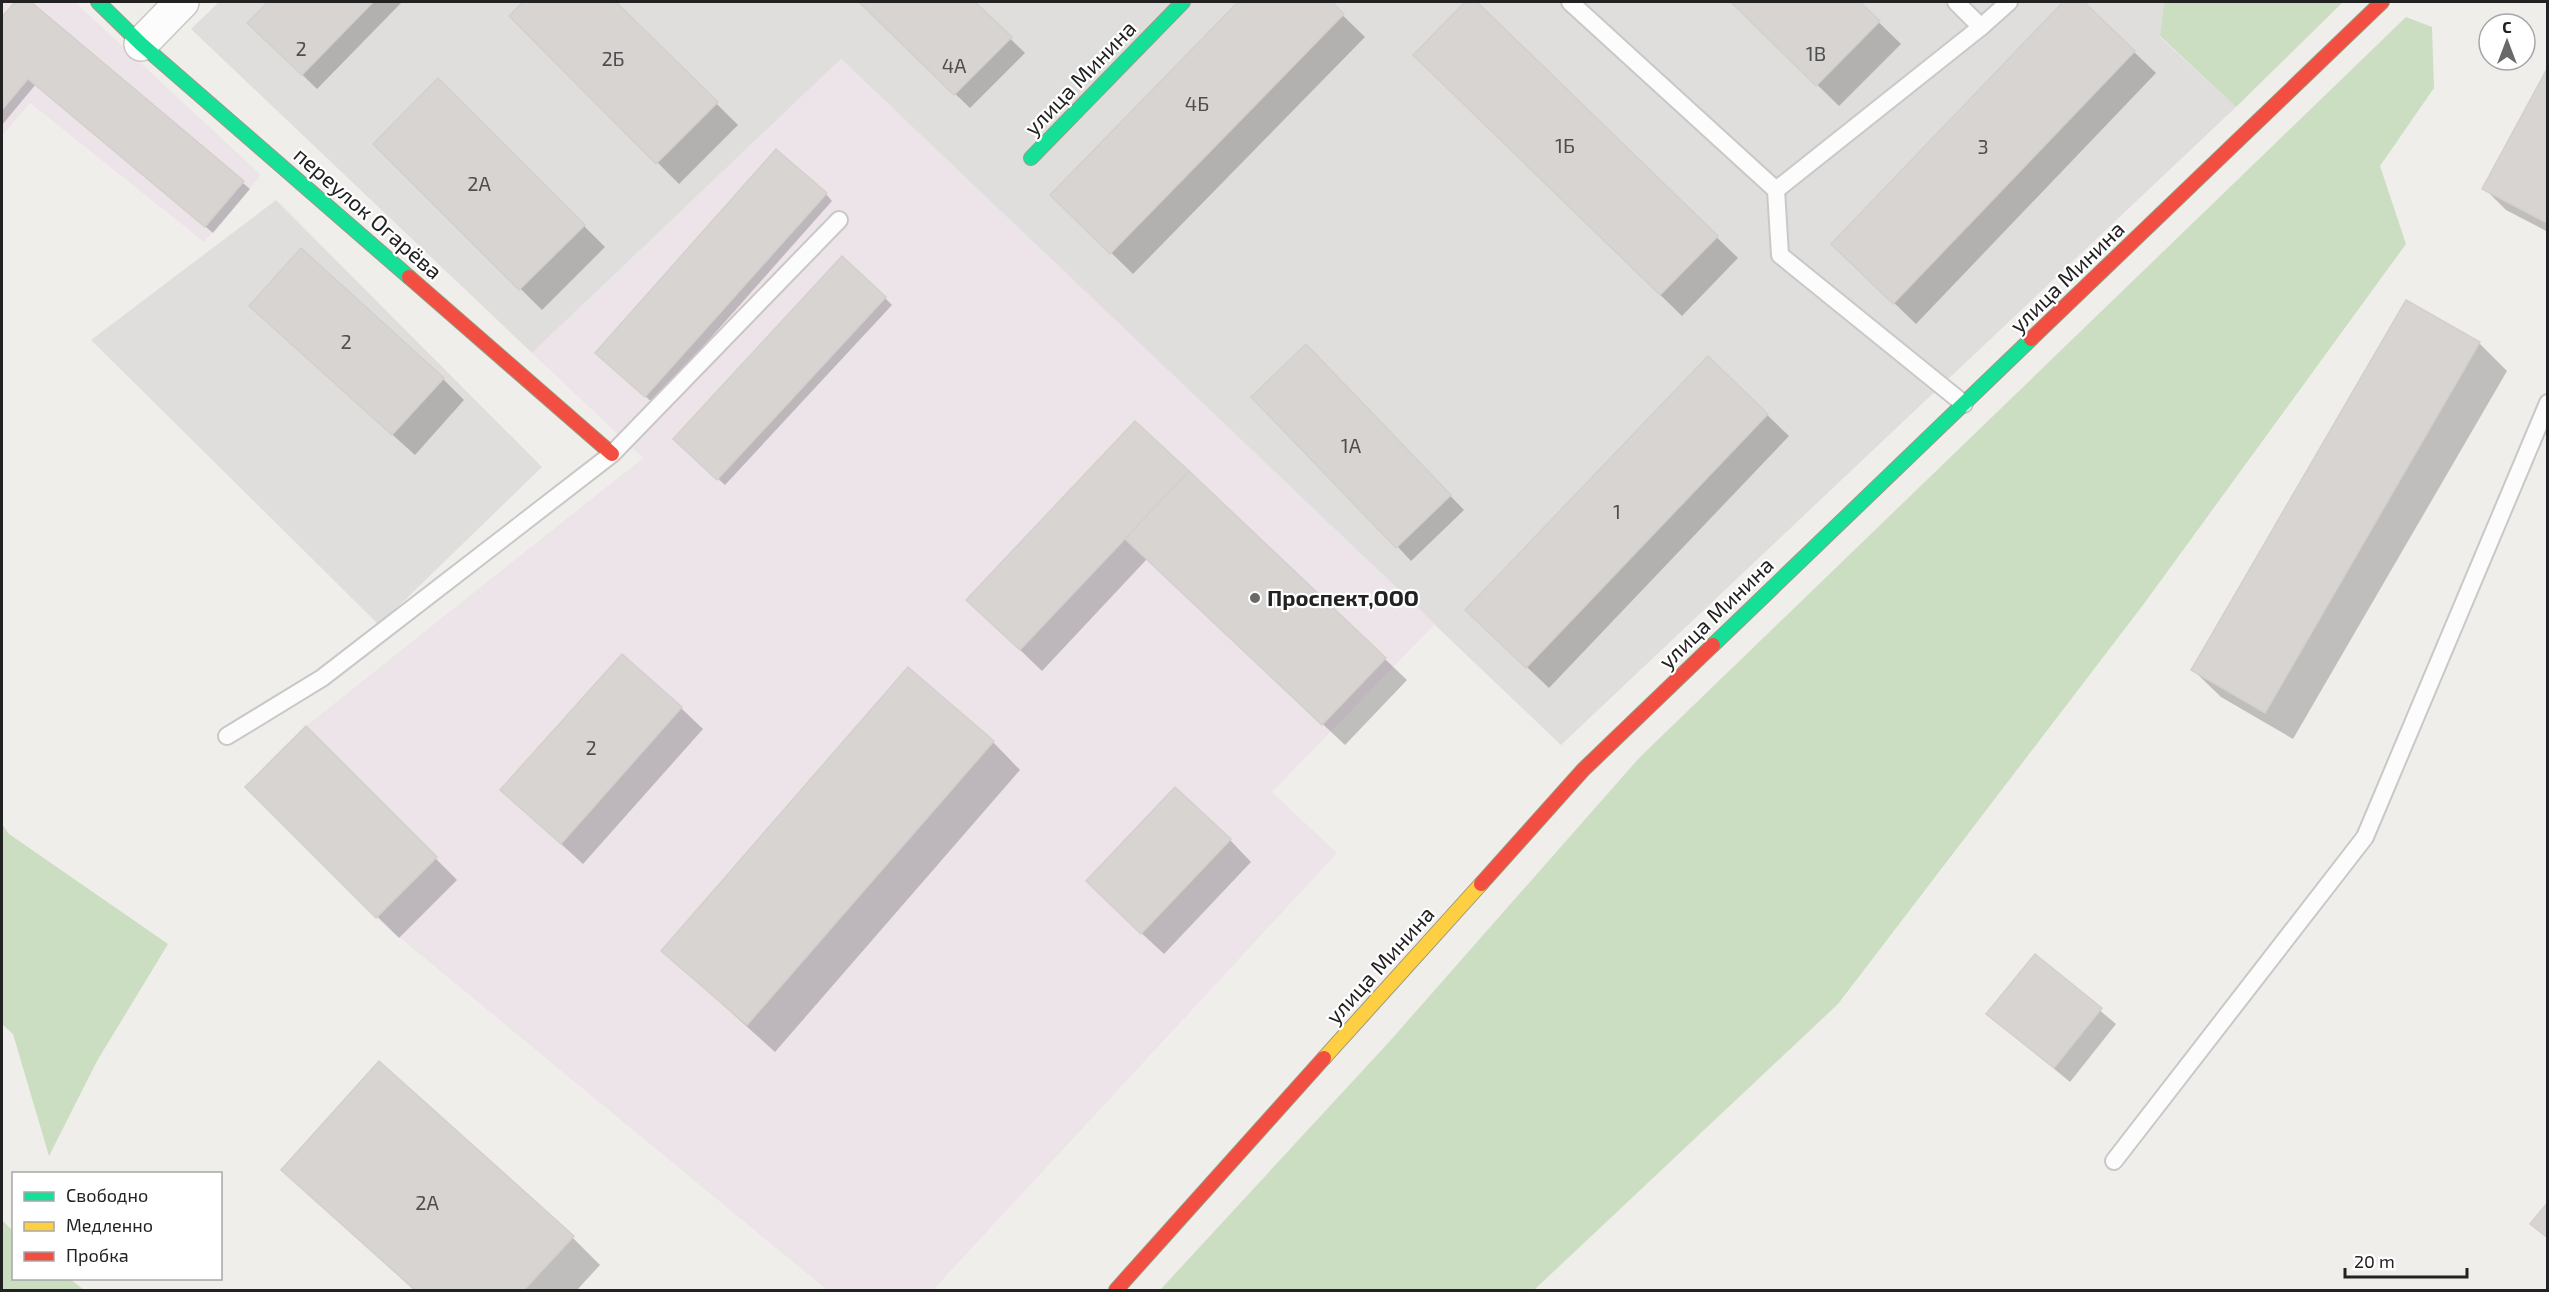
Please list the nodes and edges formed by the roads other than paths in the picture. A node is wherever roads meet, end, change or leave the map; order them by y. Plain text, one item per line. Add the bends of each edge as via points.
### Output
1 (98, 2) edge
2 (182, 2) edge
3 (1183, 2) edge
4 (1570, 2) edge
5 (1956, 2) edge
6 (2009, 2) edge
7 (2382, 2) edge
8 (1981, 27) junction
9 (141, 44) junction
10 (1031, 158) dead end
11 (1776, 190) junction
12 (839, 220) dead end
13 (2547, 403) edge
14 (1964, 404) junction
15 (612, 454) junction
16 (227, 736) dead end
17 (2114, 1161) dead end
18 (1116, 1290) edge

1 - 9 street, переулок Огарёва
2 - 9 street
3 - 10 street, улица Минина
4 - 11 lane
5 - 8 lane
6 - 8 lane
7 - 14 street, улица Минина
8 - 11 lane
9 - 15 street, переулок Огарёва
11 - 14 lane via 1780,255
12 - 15 lane
13 - 17 lane via 2365,837
14 - 18 street, улица Минина via 1583,770
15 - 16 lane via 322,678

